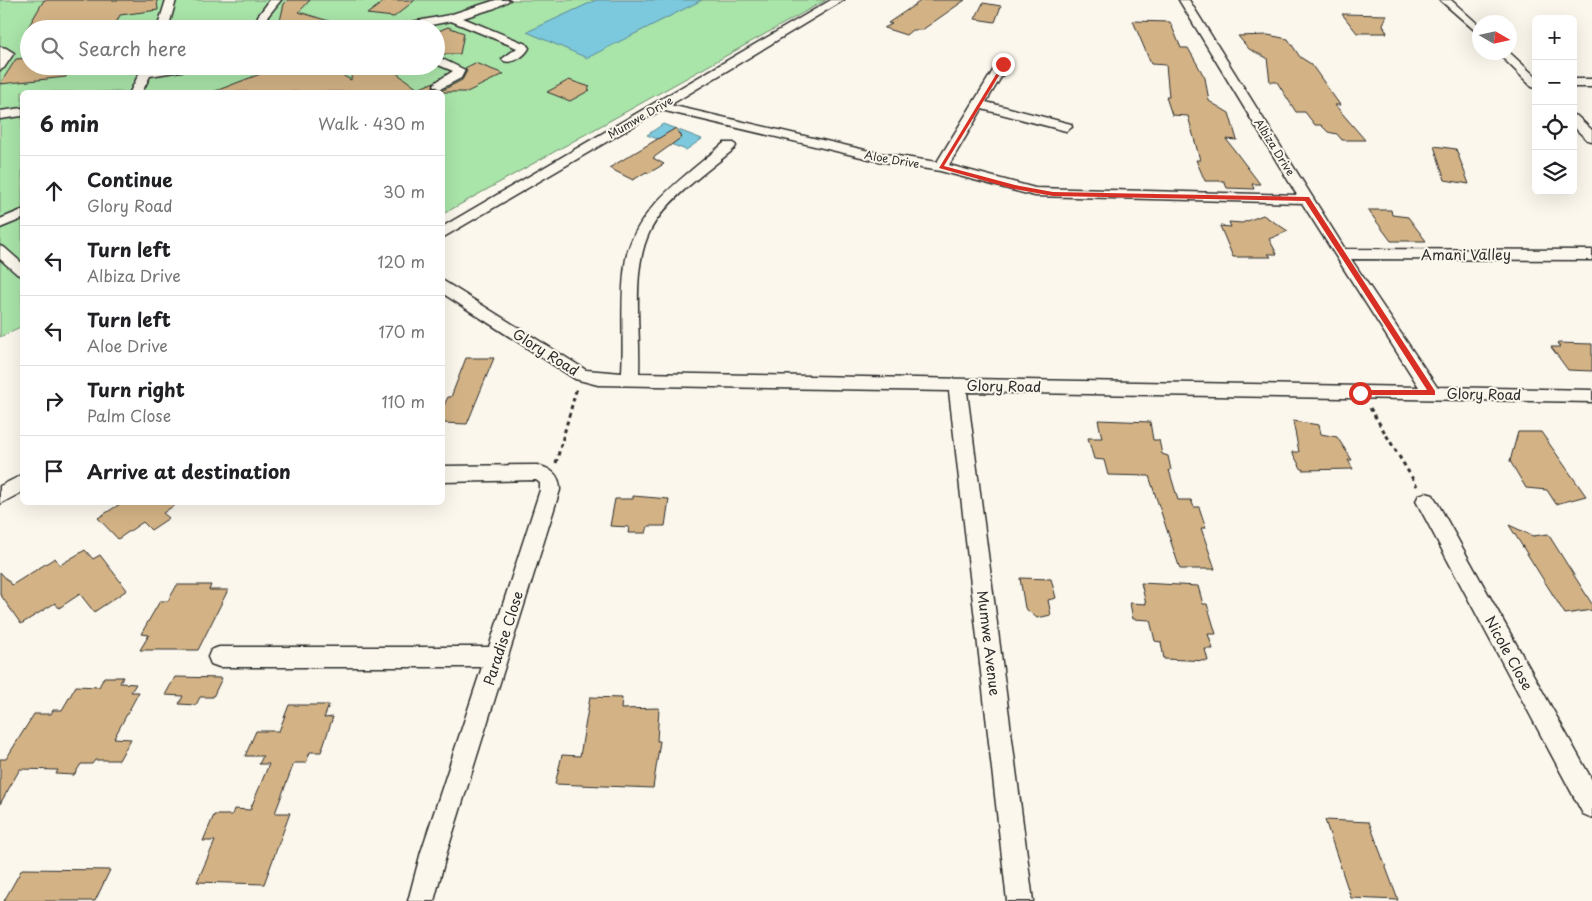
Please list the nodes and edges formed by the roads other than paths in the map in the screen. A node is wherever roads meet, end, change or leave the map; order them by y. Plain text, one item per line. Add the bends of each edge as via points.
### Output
1 (171, 0) edge
2 (276, 0) edge
3 (506, 0) edge
4 (839, 0) edge
5 (1184, 0) edge
6 (1445, 0) edge
7 (454, 18) junction
8 (165, 20) edge
9 (262, 20) edge
10 (443, 20) edge
11 (1472, 25) edge
12 (2, 50) dead end
13 (508, 59) dead end
14 (1511, 60) edge
15 (445, 63) edge
16 (1003, 64) dead end
17 (0, 66) edge
18 (145, 75) edge
19 (1532, 80) edge
20 (1577, 82) edge
21 (1592, 83) edge
22 (440, 86) dead end
23 (137, 90) edge
24 (979, 104) junction
25 (659, 106) junction
26 (20, 112) edge
27 (0, 115) edge
28 (1582, 125) edge
29 (1066, 127) dead end
30 (1592, 137) edge
31 (729, 146) dead end
32 (941, 167) junction
33 (1307, 199) junction
34 (20, 215) edge
35 (0, 224) edge
36 (445, 232) edge
37 (0, 251) edge
38 (1340, 254) junction
39 (1592, 255) edge
40 (20, 270) edge
41 (445, 287) edge
42 (630, 379) junction
43 (957, 385) junction
44 (1432, 393) junction
45 (1592, 396) edge
46 (445, 474) edge
47 (20, 484) edge
48 (0, 496) edge
49 (1426, 501) road end
50 (219, 657) dead end
51 (497, 657) junction
52 (1592, 805) edge
53 (420, 901) edge
54 (1020, 901) edge

1 - 8 street
2 - 9 street
3 - 7 street
4 - 25 street, Mumwe Drive
5 - 33 street, Albiza Drive
6 - 11 street
7 - 10 street
7 - 13 street via 522,46 521,52
12 - 17 street via 8,52
14 - 19 street
15 - 22 street via 459,70 457,76
16 - 24 street
18 - 23 street
20 - 21 street
24 - 29 street
24 - 32 street
25 - 32 street, Aloe Drive via 878,157
25 - 36 street, Mumwe Drive
26 - 27 street
28 - 30 street
31 - 42 street via 657,212 639,238 633,254 631,278
32 - 33 street, Aloe Drive via 1053,194
33 - 38 street, Albiza Drive
34 - 35 street
37 - 40 street
38 - 39 street, Amani Valley
38 - 44 street, Albiza Drive
41 - 42 street, Glory Road via 581,375 598,379
42 - 43 street, Glory Road
43 - 44 street, Glory Road
43 - 54 street, Mumwe Avenue
44 - 45 street, Glory Road
46 - 51 street, Paradise Close via 536,472 546,475 550,481 550,490
47 - 48 street
49 - 52 street, Nicole Close
50 - 51 street
51 - 53 street, Paradise Close

